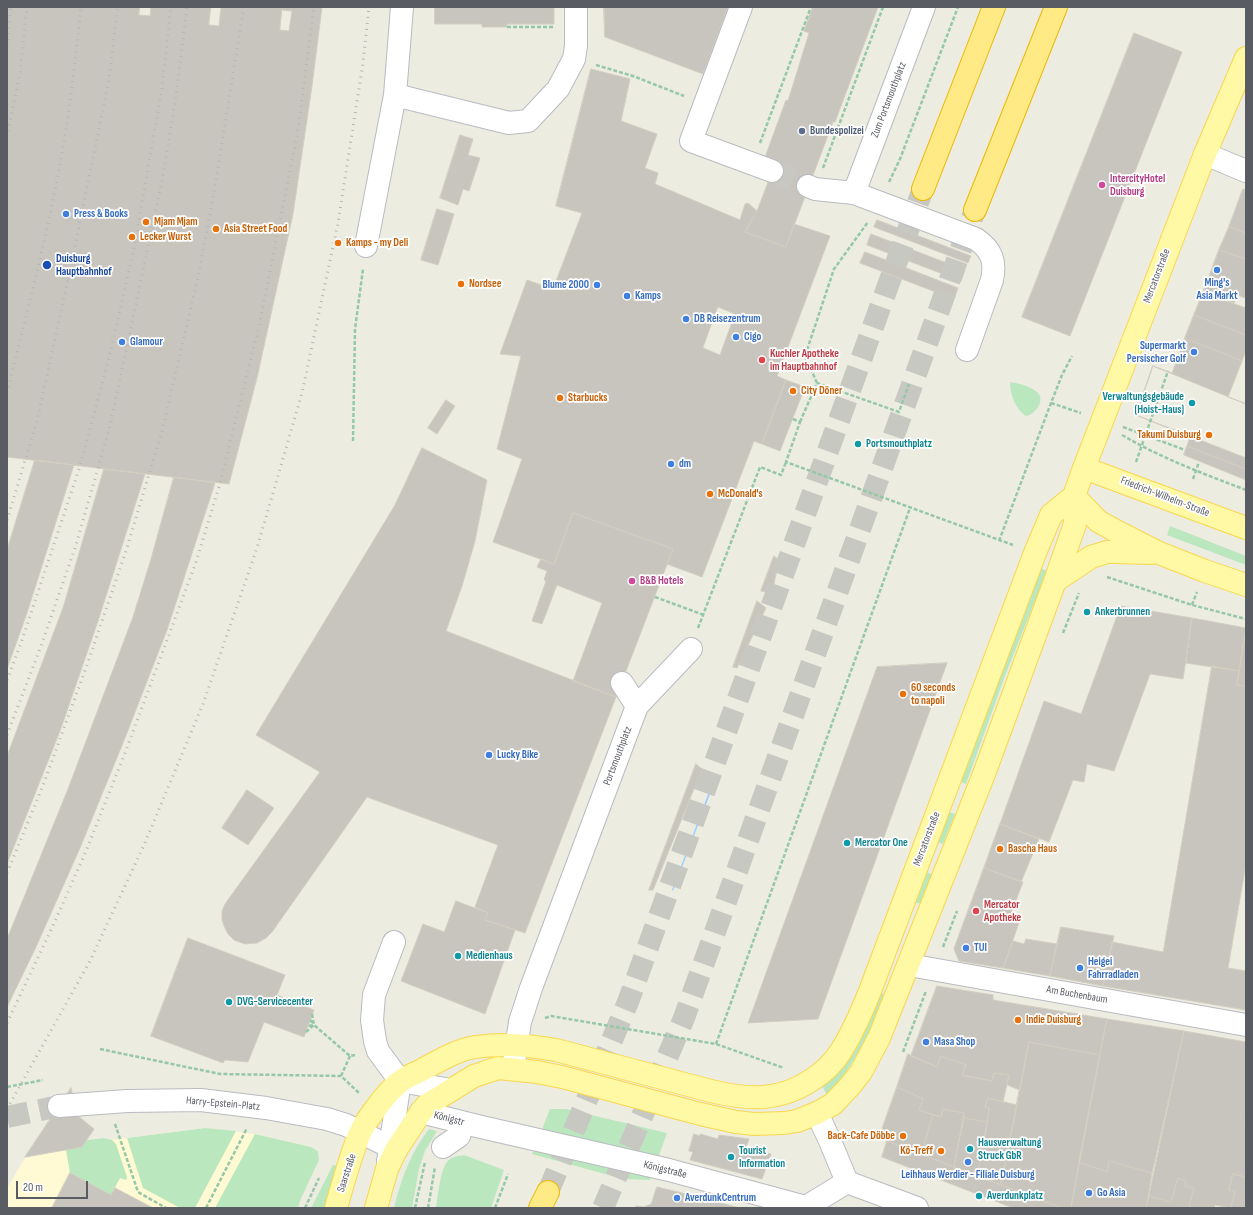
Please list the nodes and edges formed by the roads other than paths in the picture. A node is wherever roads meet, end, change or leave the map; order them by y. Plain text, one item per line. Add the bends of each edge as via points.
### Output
1 (402, 7) edge
2 (576, 7) edge
3 (742, 7) edge
4 (924, 7) edge
5 (994, 7) edge
6 (1056, 7) edge
7 (1246, 58) edge
8 (395, 95) junction
9 (1205, 154) junction
10 (762, 168) tunnel mouth
11 (1246, 170) edge
12 (812, 188) tunnel mouth
13 (923, 189) tunnel mouth
14 (854, 193) junction
15 (975, 210) tunnel mouth
16 (366, 246) road end
17 (967, 350) dead end
18 (1084, 468) junction
19 (1074, 496) junction
20 (1246, 528) edge
21 (1159, 553) junction
22 (1055, 581) junction
23 (1246, 585) edge
24 (691, 649) road end
25 (622, 683) dead end
26 (637, 706) junction
27 (394, 942) dead end
28 (909, 965) junction
29 (1246, 1025) edge
30 (516, 1044) junction
31 (513, 1068) junction
32 (400, 1081) junction
33 (450, 1090) junction
34 (59, 1106) tunnel mouth
35 (421, 1112) junction
36 (820, 1120) junction
37 (470, 1125) junction
38 (359, 1135) junction
39 (442, 1147) road end
40 (391, 1155) junction
41 (847, 1182) junction
42 (336, 1208) edge
43 (376, 1208) edge
44 (917, 1208) edge

1 - 8 street
2 - 8 street via 574,59 558,89 528,121 509,123
3 - 10 street via 691,141
4 - 14 street, Zum Portsmouthplatz
5 - 13 highway
6 - 15 highway
7 - 9 main road, Mercatorstraße
8 - 16 street
9 - 11 street
9 - 18 main road, Mercatorstraße
12 - 14 street
14 - 17 street via 976,239 985,245 993,258 994,269
18 - 19 main road, Mercatorstraße
18 - 20 main road, Friedrich-Wilhelm-Straße
19 - 21 main road via 1098,521
19 - 22 main road, Mercatorstraße via 1075,524
19 - 30 main road, Mercatorstraße via 1051,515 858,1021 841,1052 821,1074 786,1093 746,1098 556,1050
21 - 22 main road via 1107,552 1091,557
21 - 23 main road
22 - 28 main road, Mercatorstraße via 984,774
24 - 26 street, Portsmouthplatz
25 - 26 street
26 - 30 street, Portsmouthplatz via 531,988
27 - 32 street via 374,995 372,1020 378,1050
28 - 29 street, Am Buchenbaum
28 - 36 main road, Mercatorstraße via 879,1038 861,1072
30 - 31 street, Portsmouthplatz
30 - 32 main road via 464,1050
31 - 33 main road via 498,1068 474,1076
31 - 36 main road, Mercatorstraße via 562,1077 736,1122 771,1124
32 - 33 street
32 - 38 main road via 381,1101
32 - 40 street
33 - 35 main road
34 - 38 street, Harry-Epstein-Platz via 127,1101 201,1100 327,1119 346,1125
35 - 37 street, Königstr
35 - 40 main road
36 - 41 street
37 - 39 street
37 - 41 street, Königstraße via 669,1170 806,1207
38 - 40 street, Harry-Epstein-Platz
38 - 42 main road, Saarstraße
40 - 43 main road
41 - 44 street

